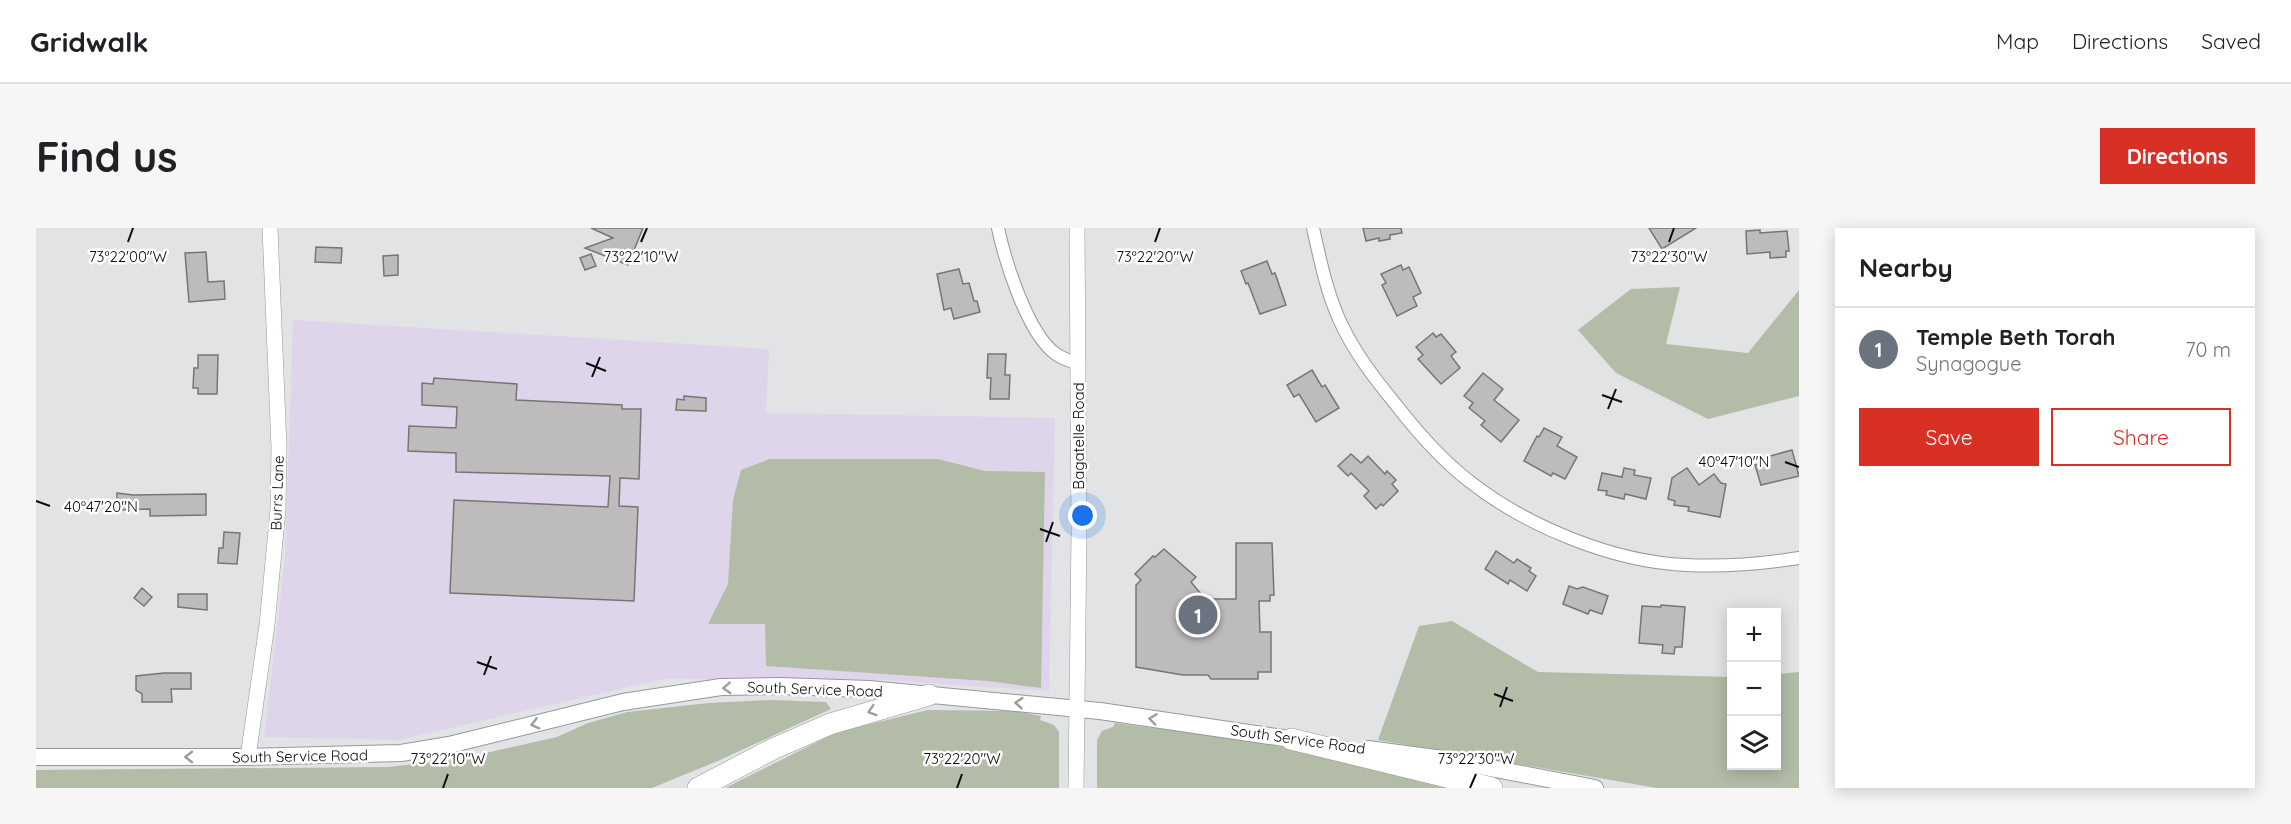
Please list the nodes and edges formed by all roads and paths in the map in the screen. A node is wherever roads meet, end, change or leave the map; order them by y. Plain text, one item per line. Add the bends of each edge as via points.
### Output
1 (270, 228) edge
2 (998, 228) edge
3 (1077, 228) edge
4 (1313, 228) edge
5 (1078, 364) junction
6 (1799, 558) edge
7 (928, 695) junction
8 (1077, 708) junction
9 (1291, 739) junction
10 (36, 757) edge
11 (248, 757) junction
12 (698, 788) edge
13 (1076, 788) edge
14 (1492, 788) edge
15 (1594, 788) edge

1 - 11 street, Burrs Lane via 278,509 267,626
2 - 5 street via 1004,256 1037,333 1056,354
3 - 5 street, Bagatelle Road
4 - 6 street via 1323,274 1340,321 1371,374 1433,448 1469,481 1557,531 1636,558 1684,565 1755,565
5 - 8 street, Bagatelle Road
8 -> 7 main road, South Service Road
7 -> 11 main road, South Service Road via 803,687 721,687 623,702 459,743 401,753
7 -> 12 highway via 830,724
9 -> 8 main road, South Service Road
8 - 13 street, Bagatelle Road
9 - 14 highway
9 - 15 main road, South Service Road via 1443,759
11 -> 10 main road, South Service Road

